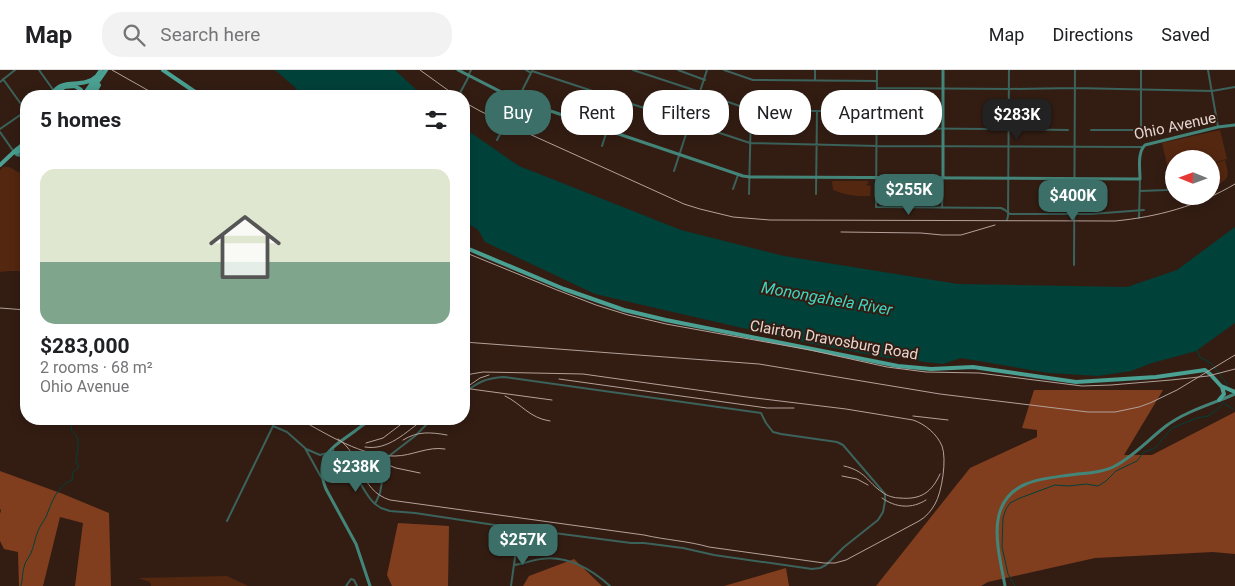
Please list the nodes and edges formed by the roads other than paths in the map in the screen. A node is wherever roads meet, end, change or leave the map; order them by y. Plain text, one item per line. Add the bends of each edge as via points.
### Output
1 (16, 70) edge
2 (39, 70) edge
3 (101, 70) edge
4 (107, 70) edge
5 (163, 70) edge
6 (458, 70) edge
7 (471, 70) edge
8 (526, 70) edge
9 (632, 70) edge
10 (678, 70) edge
11 (708, 70) edge
12 (724, 70) edge
13 (815, 70) edge
14 (877, 70) edge
15 (943, 70) edge
16 (1009, 70) edge
17 (1075, 70) edge
18 (1141, 70) edge
19 (1208, 70) edge
20 (532, 71) edge
21 (97, 76) junction
22 (469, 76) junction
23 (3, 79) junction
24 (705, 80) junction
25 (815, 80) junction
26 (877, 81) junction
27 (0, 82) edge
28 (94, 86) junction
29 (1235, 87) edge
30 (877, 88) joint
31 (943, 88) junction
32 (1074, 88) junction
33 (1009, 89) junction
34 (53, 90) edge
35 (54, 90) edge
36 (61, 90) edge
37 (80, 90) edge
38 (89, 90) edge
39 (92, 90) edge
40 (94, 90) edge
41 (192, 90) edge
42 (462, 90) edge
43 (498, 90) edge
44 (523, 90) edge
45 (590, 90) edge
46 (694, 90) edge
47 (701, 90) edge
48 (1141, 90) junction
49 (1212, 91) junction
50 (20, 103) edge
51 (811, 111) edge
52 (817, 111) junction
53 (821, 111) edge
54 (20, 115) edge
55 (1235, 125) edge
56 (1218, 127) junction
57 (943, 128) junction
58 (987, 129) dead end
59 (1008, 129) junction
60 (0, 130) edge
61 (1068, 130) dead end
62 (1091, 130) dead end
63 (500, 135) edge
64 (605, 135) edge
65 (622, 135) edge
66 (686, 135) edge
67 (724, 135) edge
68 (750, 135) edge
69 (877, 135) edge
70 (497, 140) dead end
71 (750, 144) junction
72 (816, 145) junction
73 (602, 146) dead end
74 (877, 146) junction
75 (942, 146) junction
76 (1008, 146) junction
77 (20, 147) edge
78 (1074, 147) junction
79 (1142, 147) junction
80 (20, 150) edge
81 (14, 152) junction
82 (680, 154) junction
83 (20, 155) edge
84 (0, 165) edge
85 (674, 171) dead end
86 (739, 174) junction
87 (750, 177) junction
88 (816, 177) junction
89 (876, 178) junction
90 (943, 178) junction
91 (1008, 179) junction
92 (1075, 179) junction
93 (1140, 179) junction
94 (733, 189) dead end
95 (1165, 190) edge
96 (1140, 191) junction
97 (750, 194) dead end
98 (816, 194) dead end
99 (942, 208) junction
100 (1144, 210) dead end
101 (1139, 211) junction
102 (1008, 212) junction
103 (1074, 214) junction
104 (1139, 218) dead end
105 (1006, 220) dead end
106 (470, 250) edge
107 (1074, 265) dead end
108 (1222, 387) junction
109 (470, 388) edge
110 (1235, 393) edge
111 (1219, 400) junction
112 (361, 425) edge
113 (426, 425) edge
114 (332, 447) junction
115 (305, 448) junction
116 (327, 453) junction
117 (324, 460) junction
118 (349, 470) junction
119 (323, 480) junction
120 (375, 504) junction
121 (227, 521) dead end
122 (508, 527) junction
123 (532, 530) junction
124 (517, 543) junction
125 (514, 565) junction
126 (346, 586) edge
127 (357, 586) edge
128 (370, 586) edge
129 (511, 586) edge
130 (610, 586) edge
131 (1005, 586) edge

1 - 23 street
2 - 34 street
3 - 21 main road
4 - 28 main road
5 - 41 main road
6 - 22 main road
7 - 22 street
8 - 20 street, Ohio Avenue
9 - 46 street
10 - 24 street
11 - 24 street
12 - 25 street via 753,80
13 - 25 street
14 - 26 street
15 - 31 main road
16 - 33 street
17 - 32 street
18 - 48 street
19 - 49 street
20 - 44 street
20 - 45 street, Ohio Avenue
21 - 28 main road
21 - 35 main road via 86,82 64,84
22 - 42 street
22 - 43 main road
23 - 27 street
23 - 50 street
24 - 47 street
25 - 26 street
26 - 30 street
28 - 38 main road
28 - 39 main road
28 - 40 main road
29 - 49 street
30 - 31 street
31 - 33 street
31 - 57 main road
32 - 33 street
32 - 48 street
32 - 78 street
33 - 59 street
36 - 37 main road via 75,86
48 - 49 street
48 - 62 street via 1141,130
49 - 56 street
51 - 52 street
52 - 53 street
52 - 72 street
54 - 60 street
55 - 56 main road, Ohio Avenue
56 - 79 main road, Ohio Avenue
57 - 58 street
57 - 75 main road
59 - 61 street
59 - 76 street
60 - 81 street
63 - 70 street
64 - 73 street
65 - 82 main road
66 - 82 street
67 - 71 street, Ohio Avenue
68 - 71 street
69 - 74 street
71 - 72 street, Ohio Avenue
71 - 87 street
72 - 74 street, Ohio Avenue
72 - 88 street
74 - 75 street, Ohio Avenue
74 - 89 street
75 - 76 street, Ohio Avenue
75 - 90 main road
76 - 78 street, Ohio Avenue
76 - 91 street
77 - 81 main road
78 - 79 street, Ohio Avenue
78 - 92 street
79 - 93 main road
80 - 81 main road
81 - 83 main road
81 - 84 main road
82 - 85 street
82 - 86 main road
86 - 87 main road
86 - 94 street
87 - 88 main road
87 - 97 street
88 - 89 main road
88 - 98 street
89 - 90 main road
89 - 99 street via 876,207
90 - 91 main road
90 - 99 street
91 - 92 main road
91 - 102 street
92 - 93 main road
92 - 103 street
93 - 96 street
95 - 96 street
96 - 101 street
99 - 102 street via 1001,208
100 - 101 street
101 - 103 street
101 - 104 street
102 - 103 street
102 - 105 street
103 - 107 street
106 - 108 main road, Clairton Dravosburg Road via 624,310 886,364 931,369 974,367 1076,382 1148,378 1205,370
108 - 110 main road, Clairton Dravosburg Road
108 - 111 main road via 1223,395
109 - 123 street via 483,380 504,377 761,413 773,432 843,445 885,496 883,512 878,520 844,546 826,565 812,569 683,548
110 - 111 main road
111 - 131 main road via 1174,420 1114,466 1034,481 1012,492 1001,508 997,534
112 - 114 main road
113 - 120 street via 386,459
114 - 116 main road
114 - 118 street via 334,456
115 - 116 street via 320,454
115 - 119 street
115 - 121 street via 287,432 273,426
116 - 117 main road
117 - 118 street
117 - 119 main road
118 - 120 street
119 - 128 main road via 356,544
120 - 122 street via 390,511
122 - 123 street
122 - 124 street
123 - 124 street
124 - 125 street
125 - 129 street
125 - 130 street via 550,558 566,560 588,569
126 - 127 street via 351,580

